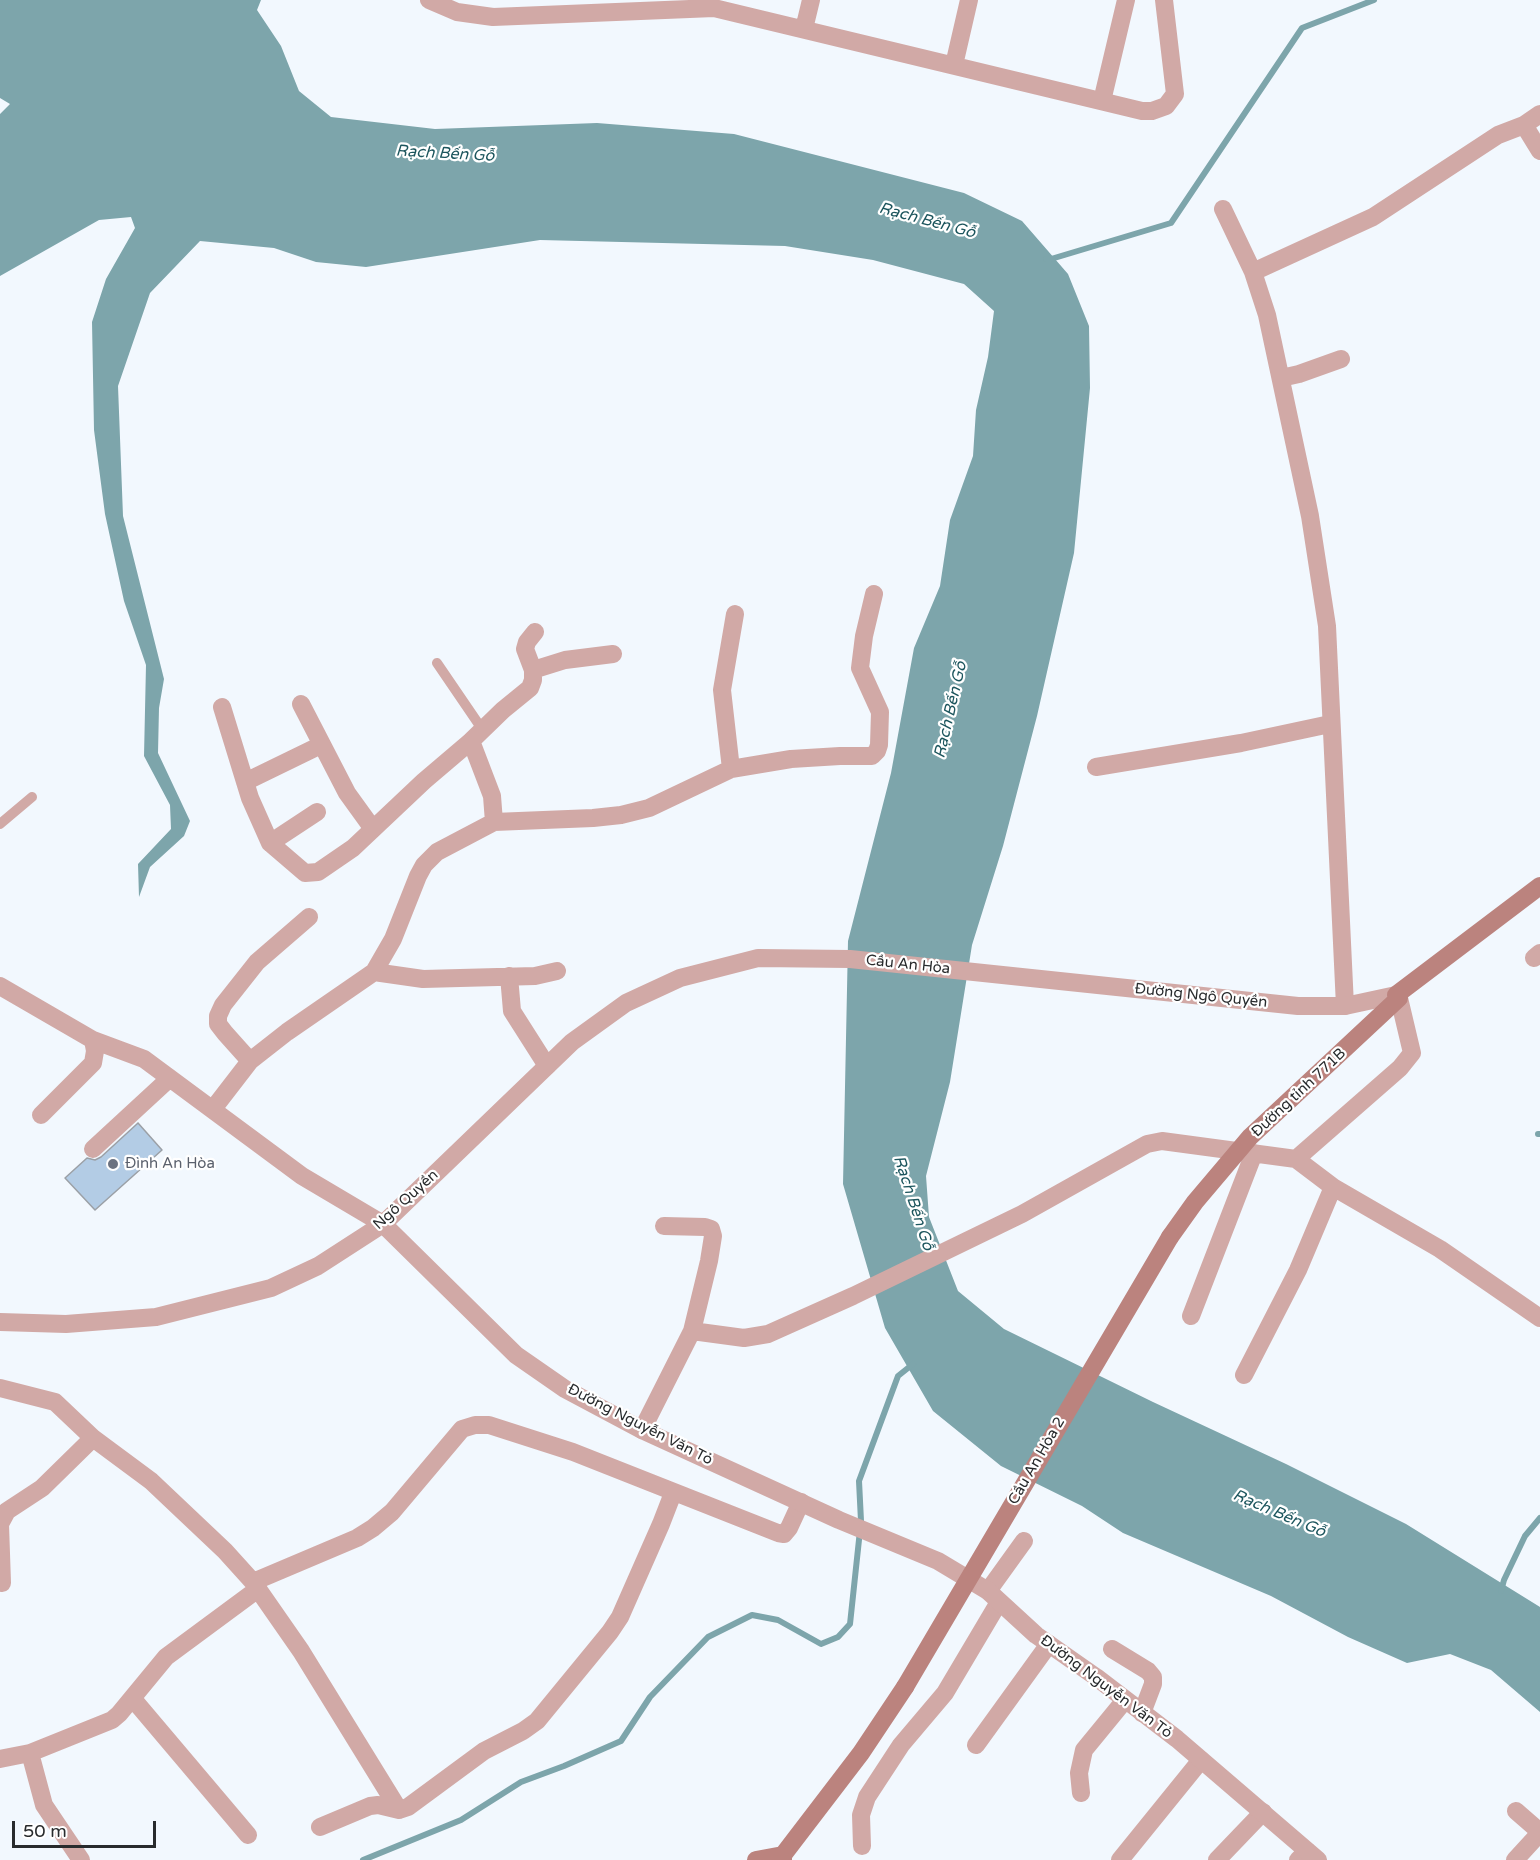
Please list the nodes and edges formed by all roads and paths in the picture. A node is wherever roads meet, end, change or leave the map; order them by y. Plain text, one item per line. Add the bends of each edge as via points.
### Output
1 (429, 0) edge
2 (811, 0) edge
3 (969, 0) edge
4 (1126, 0) edge
5 (1164, 0) edge
6 (652, 5) edge
7 (495, 9) edge
8 (804, 29) junction
9 (954, 65) junction
10 (1102, 101) junction
11 (1540, 114) edge
12 (1524, 125) junction
13 (1540, 151) edge
14 (1223, 209) dead end
15 (1253, 272) junction
16 (1341, 359) dead end
17 (1281, 378) junction
18 (874, 594) dead end
19 (735, 614) dead end
20 (535, 632) dead end
21 (613, 654) dead end
22 (437, 663) dead end
23 (533, 670) junction
24 (301, 704) dead end
25 (222, 707) dead end
26 (1330, 724) junction
27 (477, 735) junction
28 (321, 745) junction
29 (1096, 767) dead end
30 (730, 769) junction
31 (245, 782) junction
32 (32, 797) dead end
33 (317, 812) dead end
34 (494, 822) junction
35 (0, 824) edge
36 (373, 829) junction
37 (270, 843) junction
38 (1540, 886) edge
39 (309, 917) dead end
40 (758, 958) joint
41 (557, 970) dead end
42 (374, 972) junction
43 (508, 976) junction
44 (1058, 981) joint
45 (0, 986) edge
46 (1398, 997) junction
47 (1345, 1006) junction
48 (93, 1040) junction
49 (250, 1061) junction
50 (547, 1066) junction
51 (170, 1078) junction
52 (213, 1109) junction
53 (41, 1115) dead end
54 (93, 1149) dead end
55 (1246, 1152) junction
56 (1296, 1159) junction
57 (1333, 1187) junction
58 (383, 1224) junction
59 (664, 1226) dead end
60 (1170, 1237) joint
61 (1191, 1316) dead end
62 (1540, 1318) edge
63 (0, 1322) edge
64 (692, 1330) junction
65 (1244, 1375) dead end
66 (0, 1388) edge
67 (642, 1430) junction
68 (93, 1438) junction
69 (673, 1493) junction
70 (801, 1502) junction
71 (1024, 1541) dead end
72 (2, 1583) dead end
73 (255, 1586) junction
74 (994, 1596) junction
75 (1049, 1644) junction
76 (1112, 1649) dead end
77 (133, 1699) junction
78 (1125, 1700) junction
79 (1142, 1713) junction
80 (976, 1745) dead end
81 (30, 1753) junction
82 (0, 1759) edge
83 (1201, 1760) junction
84 (1081, 1793) dead end
85 (399, 1810) junction
86 (1516, 1811) dead end
87 (1263, 1812) junction
88 (320, 1827) dead end
89 (248, 1835) dead end
90 (862, 1846) dead end
91 (783, 1857) edge
92 (1308, 1857) edge
93 (1522, 1858) edge
94 (81, 1860) edge
95 (756, 1860) edge
96 (1120, 1860) edge
97 (1217, 1860) edge

1 - 7 street via 457,12
2 - 8 street
3 - 9 street
4 - 10 street
5 - 10 street via 1175,83 1170,103 1157,111 1146,111
6 - 7 street
6 - 8 street via 714,8
8 - 9 street
9 - 10 street
11 - 12 street
12 - 13 street
12 - 15 street via 1498,135 1373,217
14 - 15 street
15 - 17 street
16 - 17 street
17 - 26 street via 1310,516 1327,626
18 - 30 street via 860,668 880,712 877,751 872,756 791,759
19 - 30 street via 722,690
20 - 23 street via 525,649
21 - 23 street via 566,660
22 - 27 lane
23 - 27 street via 530,688
24 - 28 street
25 - 31 street
26 - 29 street
26 - 47 street
27 - 34 street via 492,796
27 - 36 street
28 - 31 street
28 - 36 street via 347,793
30 - 34 street via 649,808 621,815
31 - 37 street
32 - 35 lane
33 - 37 street
34 - 42 street via 437,852 424,865 393,939
36 - 37 street via 318,872 305,873
38 - 46 main road, Đường tỉnh 771B
39 - 49 street via 258,962 218,1016 218,1024
40 - 44 street, Cầu An Hòa via 850,959
40 - 50 street, Ngô Quyền via 680,978 626,1003 572,1042
41 - 43 street via 535,976
42 - 43 street via 423,979
42 - 49 street
43 - 50 street via 512,1011
44 - 47 street, Đường Ngô Quyền via 1298,1006
45 - 48 street, Đường Nguyễn Văn Tỏ
46 - 47 street
46 - 55 main road, Đường tỉnh 771B via 1282,1106
46 - 56 street via 1412,1053
48 - 51 street, Đường Nguyễn Văn Tỏ via 144,1059
48 - 53 street via 93,1063
49 - 52 street
50 - 58 street, Ngô Quyền
51 - 52 street, Đường Nguyễn Văn Tỏ
51 - 54 street
52 - 58 street, Đường Nguyễn Văn Tỏ via 302,1176
55 - 56 street
55 - 60 main road, Đường tỉnh 771B via 1195,1202
55 - 61 street
55 - 64 street via 1162,1141 1147,1144 1022,1214 768,1334 744,1338
56 - 57 street
57 - 62 street via 1440,1249
57 - 65 street via 1298,1270
58 - 63 street, Ngô Quyền via 318,1266 271,1288 156,1317 66,1324
58 - 67 street, Đường Nguyễn Văn Tỏ via 530,1366
59 - 64 street via 711,1229 709,1261
60 - 91 main road, Cầu An Hòa 2, bridge via 905,1687 861,1754
64 - 67 street
66 - 68 street via 55,1402
67 - 70 street, Đường Nguyễn Văn Tỏ
68 - 72 street via 42,1488 7,1511 0,1524
68 - 73 street via 151,1481 225,1551
69 - 70 street via 784,1534
69 - 73 street via 573,1452 489,1425 475,1425 462,1429 392,1512 373,1528
69 - 85 street via 620,1617 549,1708 523,1731 484,1751
70 - 74 street, Đường Nguyễn Văn Tỏ via 938,1561
71 - 74 street
73 - 77 street via 166,1657
73 - 85 street via 301,1651
74 - 75 street, Đường Nguyễn Văn Tỏ
74 - 90 street via 945,1693 901,1745 867,1797 861,1815
75 - 78 street, Đường Nguyễn Văn Tỏ
75 - 80 street
76 - 79 street via 1153,1677 1154,1684
77 - 81 street via 112,1720
77 - 89 street
78 - 79 street, Đường Nguyễn Văn Tỏ
78 - 84 street via 1084,1750 1079,1773
79 - 83 street, Đường Nguyễn Văn Tỏ
81 - 82 street
81 - 94 street via 44,1806
83 - 87 street, Đường Nguyễn Văn Tỏ
83 - 96 street
85 - 88 street via 370,1806
86 - 93 street via 1539,1830
87 - 92 street, Đường Nguyễn Văn Tỏ
87 - 97 street
91 - 95 main road

